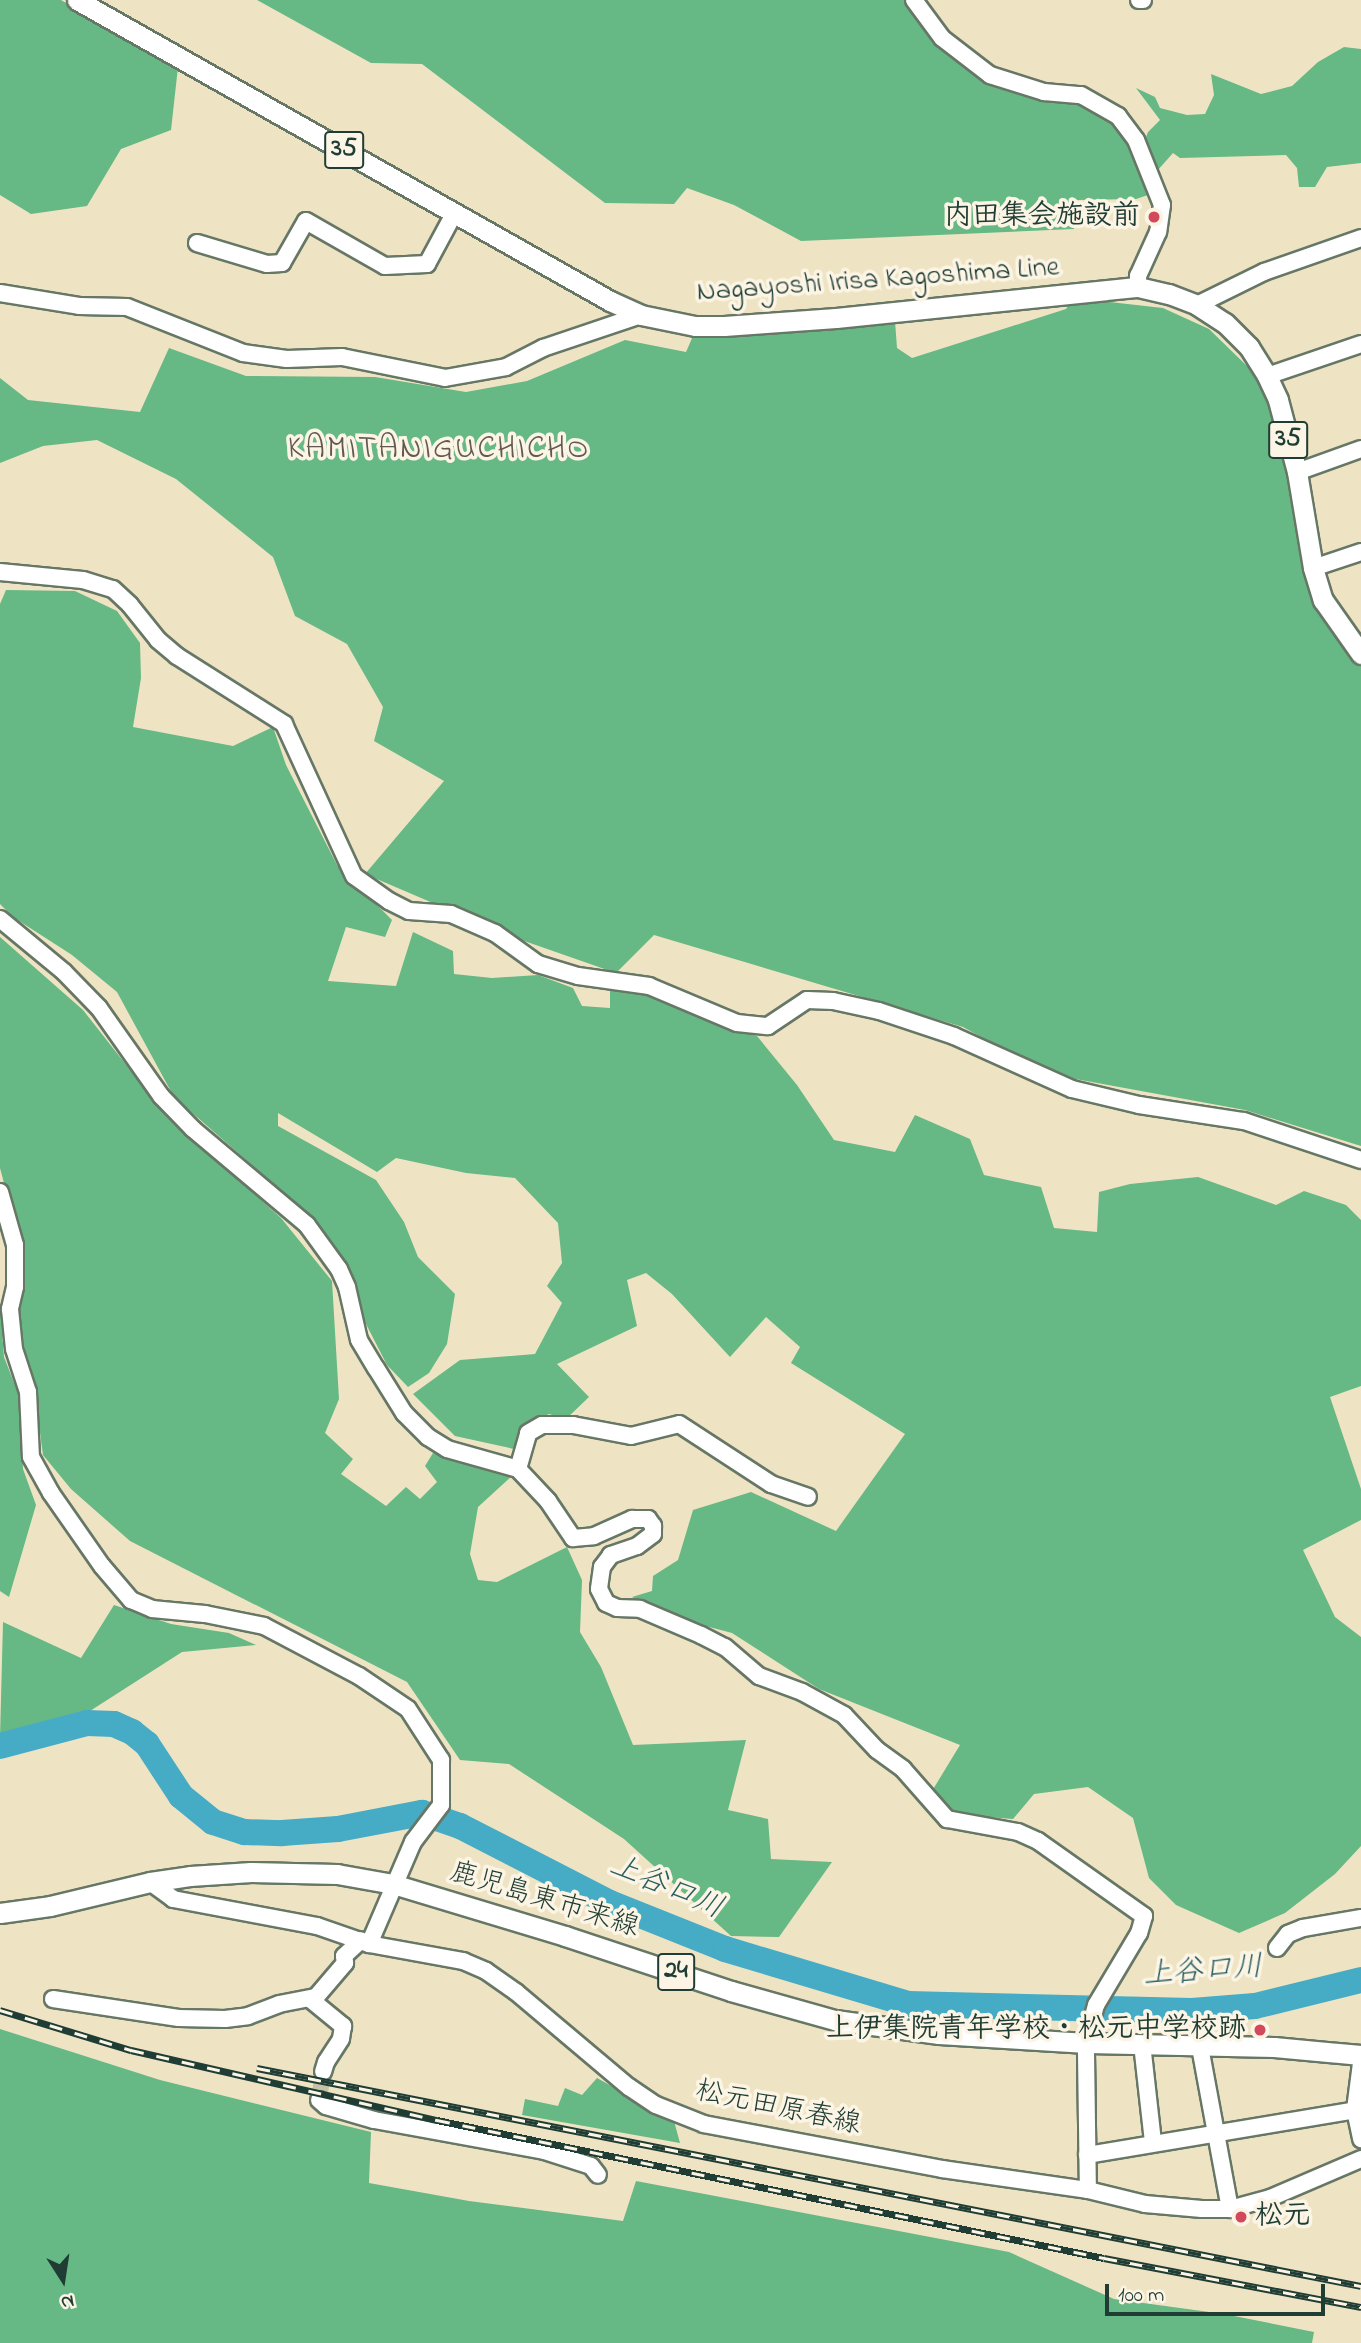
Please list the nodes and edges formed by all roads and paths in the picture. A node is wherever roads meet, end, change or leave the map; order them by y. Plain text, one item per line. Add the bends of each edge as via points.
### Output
1 (76, 0) edge
2 (914, 0) edge
3 (455, 212) junction
4 (1361, 237) edge
5 (197, 243) dead end
6 (1138, 287) junction
7 (0, 293) edge
8 (1197, 305) junction
9 (641, 315) junction
10 (1361, 344) edge
11 (1267, 376) junction
12 (1361, 449) edge
13 (1297, 472) junction
14 (1361, 552) edge
15 (1313, 568) junction
16 (0, 572) edge
17 (1361, 654) edge
18 (0, 919) edge
19 (1361, 1160) edge
20 (0, 1192) edge
21 (518, 1469) junction
22 (808, 1497) dead end
23 (150, 1882) junction
24 (393, 1884) junction
25 (0, 1913) edge
26 (1361, 1918) edge
27 (365, 1942) junction
28 (1277, 1948) dead end
29 (53, 1999) dead end
30 (310, 1999) junction
31 (1089, 2034) junction
32 (1142, 2044) junction
33 (1200, 2047) junction
34 (1361, 2055) edge
35 (1361, 2063) edge
36 (323, 2072) tunnel mouth
37 (319, 2100) dead end
38 (1355, 2110) junction
39 (1214, 2133) junction
40 (1361, 2139) edge
41 (1153, 2143) junction
42 (1087, 2155) junction
43 (1361, 2159) edge
44 (598, 2175) dead end
45 (1088, 2190) junction
46 (1230, 2209) junction

1 - 3 main road, Nagayoshi Irisa Kagoshima Line / 35
2 - 6 street via 942,38 990,75 1044,92 1081,95 1118,116 1136,140 1162,205 1158,232
3 - 5 street via 427,264 385,265 306,221 282,263 267,264
3 - 9 main road, Nagayoshi Irisa Kagoshima Line / 35
4 - 8 street via 1264,272
6 - 8 main road, Nagayoshi Irisa Kagoshima Line / 35
6 - 9 main road, Nagayoshi Irisa Kagoshima Line / 35 via 724,326 695,326
7 - 9 street via 79,306 127,307 243,352 287,359 342,357 445,378 506,367 543,348
8 - 11 main road, Nagayoshi Irisa Kagoshima Line / 35 via 1249,347
10 - 11 street
11 - 13 main road, Nagayoshi Irisa Kagoshima Line / 35
12 - 13 street
13 - 15 main road, Nagayoshi Irisa Kagoshima Line / 35
14 - 15 street
15 - 17 main road, Nagayoshi Irisa Kagoshima Line / 35 via 1323,600
16 - 19 street via 83,580 113,589 177,656 284,724 354,876 409,911 451,914 495,933 538,964 578,976 649,986 737,1023 768,1026 807,1000 844,1003 954,1036 1072,1089 1244,1121
18 - 21 street via 99,1008 161,1096 194,1129 307,1225 339,1269 359,1340 404,1413 447,1449
20 - 24 street via 15,1245 10,1309 14,1349 28,1392 31,1457 51,1493 131,1600 152,1609 264,1626 348,1670 408,1709 441,1760 440,1805 413,1842
21 - 22 street via 528,1433 542,1425 573,1425 631,1436 679,1424 771,1484
21 - 31 street via 548,1501 573,1538 594,1536 632,1518 648,1519 653,1526 653,1534 637,1546 611,1555 602,1567 599,1590 606,1603 640,1609 701,1635 725,1647 759,1676 844,1715 877,1750 904,1769 947,1819 1018,1832 1038,1841 1138,1910 1144,1916 1139,1933 1097,2005
23 - 24 main road, 鹿児島東市来線 / 24 via 286,1871
23 - 25 main road, 鹿児島東市来線 / 24
23 - 27 street, 松元田原春線 via 173,1899 317,1926
24 - 27 street
24 - 31 main road, 鹿児島東市来線 / 24 via 835,2020 939,2034
26 - 28 street via 1303,1928 1288,1934
27 - 30 street via 344,1956 345,1964 324,1990
27 - 45 street, 松元田原春線 via 463,1961 486,1971 629,2087 656,2105 704,2124 942,2169
29 - 30 street via 179,2018 225,2020
30 - 36 street via 343,2026
31 - 32 main road, 鹿児島東市来線 / 24
31 - 42 street
32 - 33 main road, 鹿児島東市来線 / 24
32 - 41 street
33 - 34 main road, 鹿児島東市来線 / 24 via 1274,2047
33 - 39 street
35 - 38 street
37 - 44 street via 374,2120 544,2151 591,2166
38 - 39 street
38 - 40 street
39 - 41 street
39 - 46 street
41 - 42 street
42 - 45 street
43 - 46 street, 松元田原春線 via 1270,2198
45 - 46 street, 松元田原春線 via 1145,2204

